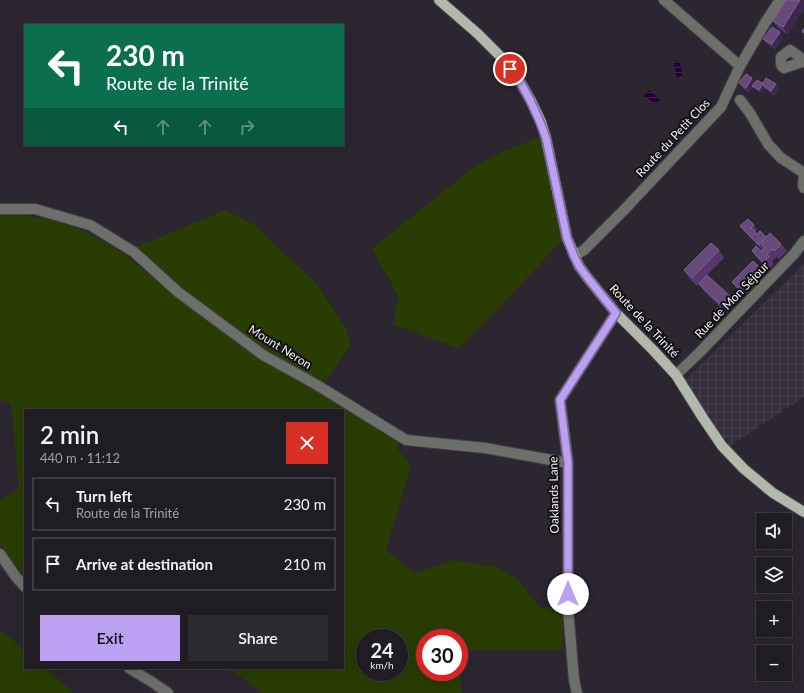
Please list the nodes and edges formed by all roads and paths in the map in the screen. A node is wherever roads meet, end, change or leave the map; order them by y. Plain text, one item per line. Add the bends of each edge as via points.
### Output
1 (439, 0) edge
2 (664, 0) edge
3 (780, 0) edge
4 (740, 66) junction
5 (740, 100) dead end
6 (804, 174) edge
7 (804, 188) edge
8 (0, 209) edge
9 (804, 241) edge
10 (574, 256) junction
11 (616, 313) junction
12 (676, 375) junction
13 (568, 463) junction
14 (804, 512) edge
15 (0, 554) edge
16 (24, 586) edge
17 (131, 669) edge
18 (168, 693) edge
19 (577, 693) edge

1 - 10 main road, Route de la Trinité via 503,59 518,78 530,100 546,138 567,238
2 - 4 street
3 - 4 street, Route du Petit Clos
4 - 10 street, Route du Petit Clos via 721,107 623,211 584,250
5 - 6 street via 768,144 781,158
6 - 7 street
8 - 13 street, Mount Neron via 35,209 90,225 134,252 178,292 263,355 406,440 485,448
9 - 12 street, Rue de Mon Séjour
10 - 11 main road, Route de la Trinité
11 - 12 main road, Route de la Trinité
11 - 13 street, Oaklands Lane via 560,400
12 - 14 main road, Route de la Trinité via 722,446 744,469 773,493
13 - 19 street, Oaklands Lane via 568,609
15 - 16 street
17 - 18 street

